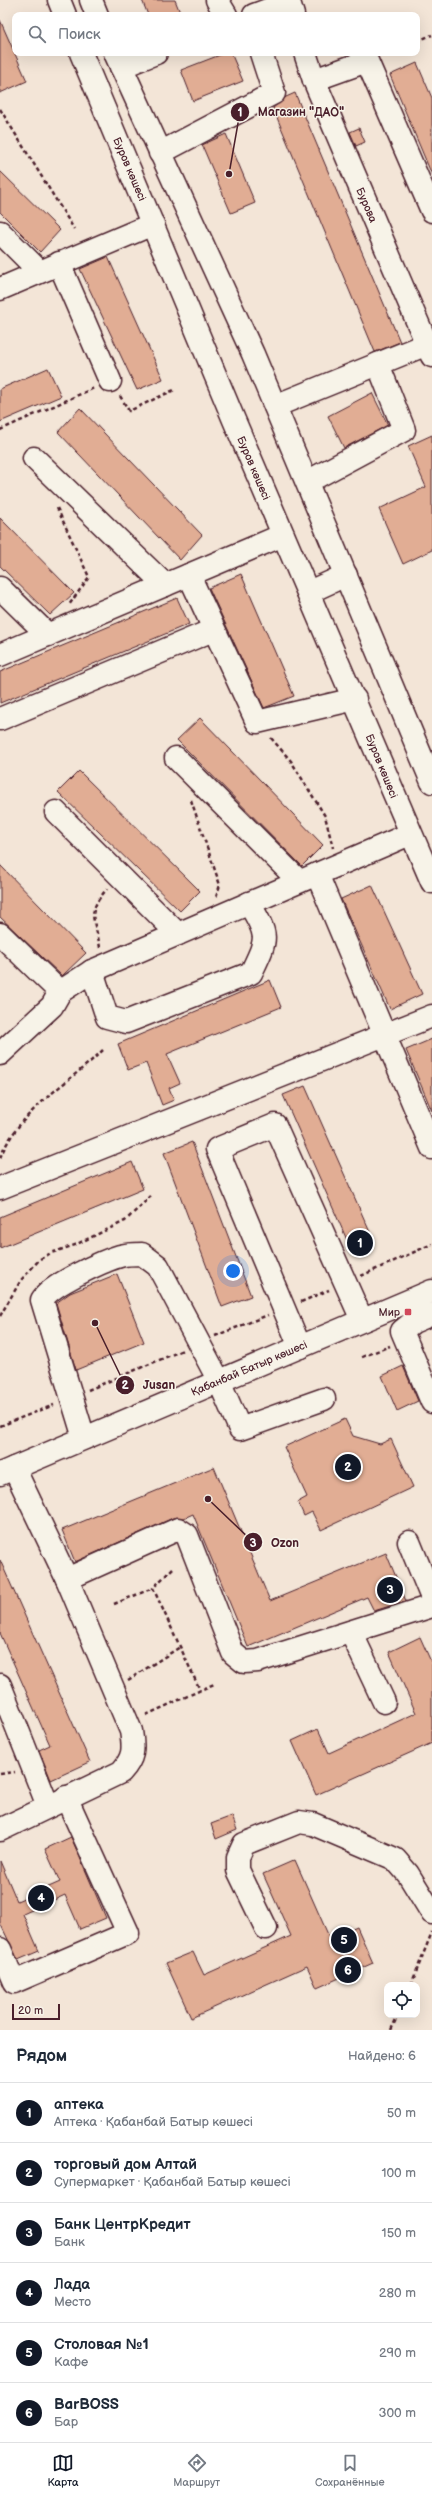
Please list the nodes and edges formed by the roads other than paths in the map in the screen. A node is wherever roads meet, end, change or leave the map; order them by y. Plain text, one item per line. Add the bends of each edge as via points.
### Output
1 (59, 0) edge
2 (91, 0) edge
3 (218, 0) edge
4 (64, 12) edge
5 (96, 12) edge
6 (224, 12) edge
7 (262, 12) edge
8 (292, 12) edge
9 (82, 56) edge
10 (140, 56) edge
11 (262, 56) edge
12 (306, 56) edge
13 (118, 60) edge
14 (314, 80) junction
15 (160, 153) junction
16 (432, 211) edge
17 (153, 224) junction
18 (0, 232) edge
19 (59, 263) junction
20 (39, 271) junction
21 (0, 289) edge
22 (430, 348) edge
23 (378, 364) junction
24 (110, 381) road end
25 (275, 406) junction
26 (34, 458) dead end
27 (307, 482) junction
28 (283, 535) junction
29 (189, 575) junction
30 (346, 575) junction
31 (165, 585) junction
32 (0, 588) edge
33 (308, 592) junction
34 (213, 630) junction
35 (48, 635) junction
36 (0, 655) edge
37 (355, 699) junction
38 (0, 719) edge
39 (427, 754) edge
40 (176, 758) dead end
41 (432, 782) edge
42 (56, 812) dead end
43 (410, 834) junction
44 (308, 878) junction
45 (432, 882) edge
46 (249, 903) junction
47 (0, 934) edge
48 (178, 934) junction
49 (97, 969) junction
50 (60, 992) junction
51 (432, 1016) edge
52 (384, 1035) junction
53 (0, 1054) edge
54 (432, 1148) edge
55 (0, 1188) edge
56 (432, 1291) edge
57 (432, 1314) edge
58 (362, 1320) junction
59 (300, 1347) junction
60 (219, 1381) junction
61 (324, 1399) dead end
62 (432, 1402) edge
63 (84, 1438) junction
64 (7, 1471) edge
65 (409, 1542) dead end
66 (67, 1579) junction
67 (432, 1598) edge
68 (432, 1606) edge
69 (350, 1632) junction
70 (0, 1685) edge
71 (384, 1702) dead end
72 (57, 1801) junction
73 (0, 1830) edge
74 (432, 1913) edge
75 (266, 1928) dead end
76 (0, 1949) edge

1 - 4 main road
2 - 5 main road
3 - 6 main road
7 - 8 main road via 288,2
9 - 17 main road, Буров көшесі
10 - 13 main road
11 - 15 main road via 274,93
12 - 14 main road, Бурова
13 - 15 main road
14 - 16 main road via 367,61
14 - 22 main road, Бурова
15 - 25 main road
17 - 19 main road
17 - 28 main road, Буров көшесі
18 - 20 main road
19 - 20 main road
19 - 24 main road
20 - 21 main road
22 - 23 main road
23 - 25 main road
23 - 27 main road via 404,430
25 - 27 main road
26 - 31 main road
27 - 30 main road
28 - 29 main road
28 - 33 main road, Буров көшесі
29 - 31 main road
29 - 34 main road
30 - 33 main road
30 - 39 main road
31 - 35 main road
32 - 35 main road
33 - 37 main road, Буров көшесі
34 - 37 main road via 257,722
34 - 38 main road
35 - 36 main road
37 - 43 main road, Буров көшесі
39 - 41 main road
40 - 44 main road
42 - 48 main road
43 - 44 main road
43 - 45 main road, Буров көшесі
44 - 46 main road
44 - 52 main road
46 - 48 main road
46 - 49 main road via 264,930 264,944 251,973 126,1022 107,1017
47 - 50 main road
48 - 49 main road
49 - 50 main road
50 - 53 main road via 52,1006
51 - 52 main road
52 - 54 main road
52 - 55 main road
56 - 58 main road, Қабанбай Батыр көшесі
57 - 62 main road via 413,1322 402,1331
58 - 59 main road, Қабанбай Батыр көшесі
58 - 59 main road via 276,1124 217,1149
59 - 60 main road, Қабанбай Батыр көшесі
60 - 61 main road via 240,1429
60 - 63 main road, Қабанбай Батыр көшесі
60 - 63 main road via 158,1266 142,1254 114,1259 72,1277 42,1300
63 - 64 main road, Қабанбай Батыр көшесі
64 - 66 main road
65 - 67 main road
66 - 69 main road via 178,1530 187,1536 233,1653 244,1662 258,1661
66 - 72 main road via 132,1731 134,1749 130,1762 121,1772
68 - 69 main road
69 - 71 main road
70 - 72 main road
72 - 73 main road
72 - 76 main road via 128,1933 14,1982
74 - 75 main road via 408,1874 394,1859 313,1824 299,1822 244,1844 238,1857 238,1870

